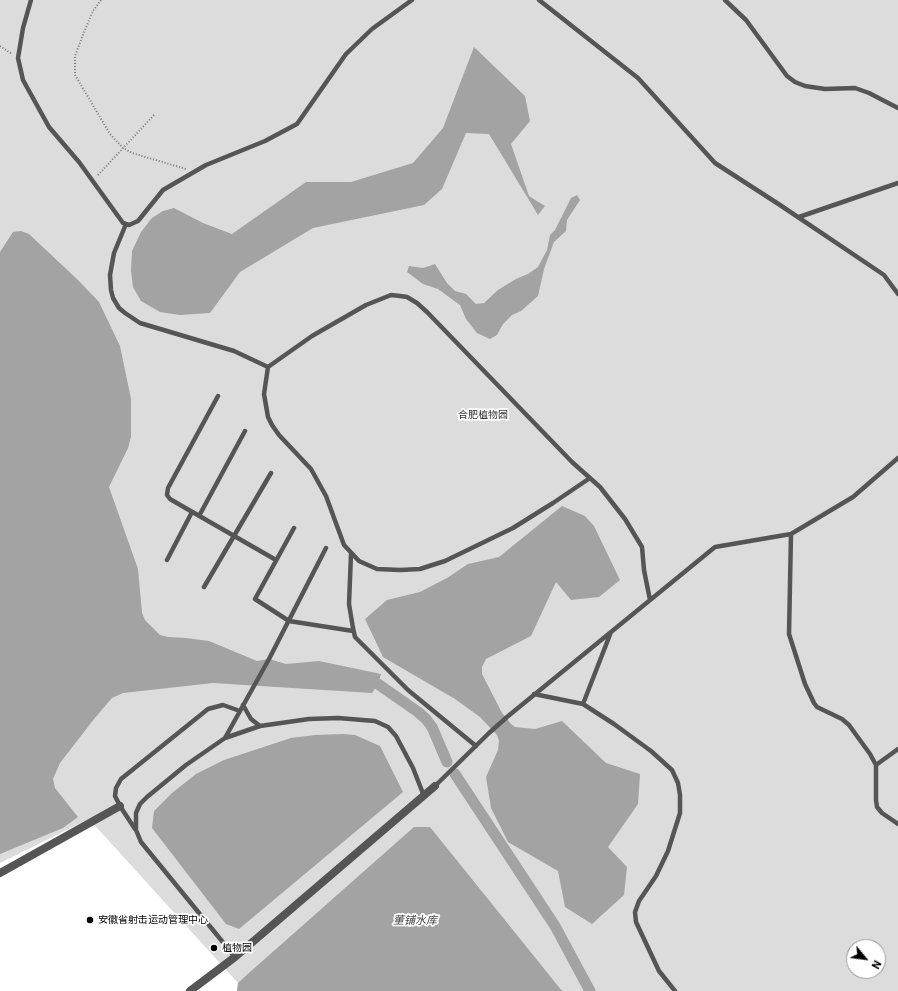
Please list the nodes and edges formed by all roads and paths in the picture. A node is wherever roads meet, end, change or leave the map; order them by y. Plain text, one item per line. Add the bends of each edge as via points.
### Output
1 (31, 0) edge
2 (101, 0) edge
3 (412, 0) edge
4 (539, 0) edge
5 (725, 0) edge
6 (0, 46) edge
7 (18, 58) junction
8 (898, 108) edge
9 (154, 114) dead end
10 (123, 148) junction
11 (195, 172) junction
12 (93, 180) junction
13 (898, 183) edge
14 (799, 218) junction
15 (126, 224) junction
16 (898, 294) edge
17 (268, 367) junction
18 (218, 396) dead end
19 (245, 431) dead end
20 (898, 458) edge
21 (272, 473) dead end
22 (590, 478) junction
23 (192, 512) junction
24 (199, 516) junction
25 (294, 528) dead end
26 (790, 534) junction
27 (233, 536) junction
28 (326, 548) dead end
29 (351, 554) junction
30 (167, 560) dead end
31 (276, 560) junction
32 (204, 587) dead end
33 (650, 600) junction
34 (289, 621) junction
35 (353, 631) junction
36 (611, 632) junction
37 (534, 694) junction
38 (583, 704) junction
39 (243, 705) junction
40 (240, 711) junction
41 (260, 726) junction
42 (225, 738) junction
43 (476, 746) junction
44 (898, 749) edge
45 (876, 765) junction
46 (435, 786) joint
47 (424, 796) junction
48 (120, 806) junction
49 (898, 824) edge
50 (136, 830) junction
51 (0, 873) edge
52 (235, 957) junction
53 (190, 991) edge
54 (675, 991) edge

1 - 7 lane
2 - 10 path via 84,32 76,56 75,75 110,134
3 - 11 lane via 372,29 346,54 297,124
4 - 14 lane via 638,78 715,163
5 - 8 lane via 746,20 786,76 805,86 825,89 855,88
6 - 7 path
7 - 12 lane via 23,80 49,127
9 - 10 path
10 - 11 path
10 - 12 path
11 - 15 lane via 163,190 138,221
12 - 15 lane
13 - 14 lane
14 - 16 lane via 884,275
15 - 17 lane via 114,253 110,275 113,298 120,308 140,323 234,351
17 - 22 lane via 312,336 366,305 391,296 407,297 427,312
17 - 29 lane via 264,394 268,417 279,435 311,469 326,496 344,546
18 - 23 lane via 168,488 170,499
19 - 24 lane
20 - 26 lane via 852,497
21 - 27 lane
22 - 29 lane via 513,528 445,561 420,569 377,568 359,561
22 - 33 lane via 600,486 625,519 642,547
23 - 24 lane
23 - 30 lane
24 - 27 lane
25 - 31 lane
26 - 33 lane via 715,547
26 - 45 lane via 789,634 805,684 817,707 849,725
27 - 31 lane
27 - 32 lane
28 - 34 lane
29 - 35 lane via 349,604
31 - 34 lane via 255,599
33 - 36 lane
34 - 35 lane
34 - 39 lane
35 - 43 lane via 359,642 408,690
36 - 37 lane
36 - 38 lane
37 - 38 lane
37 - 43 lane
38 - 54 lane via 651,751 672,770 678,783 680,813 668,851 635,912 636,922 659,971
39 - 40 lane
39 - 41 lane via 251,719
40 - 42 lane
40 - 48 lane via 223,705 208,709 121,779 115,796
41 - 42 lane
41 - 47 lane via 338,718 385,724 405,752
42 - 50 lane via 143,800 136,813
43 - 46 lane
44 - 45 lane
45 - 49 lane via 877,807 882,814
46 - 47 street
47 - 52 street
48 - 50 lane
48 - 51 street
50 - 52 lane via 141,842
52 - 53 street

